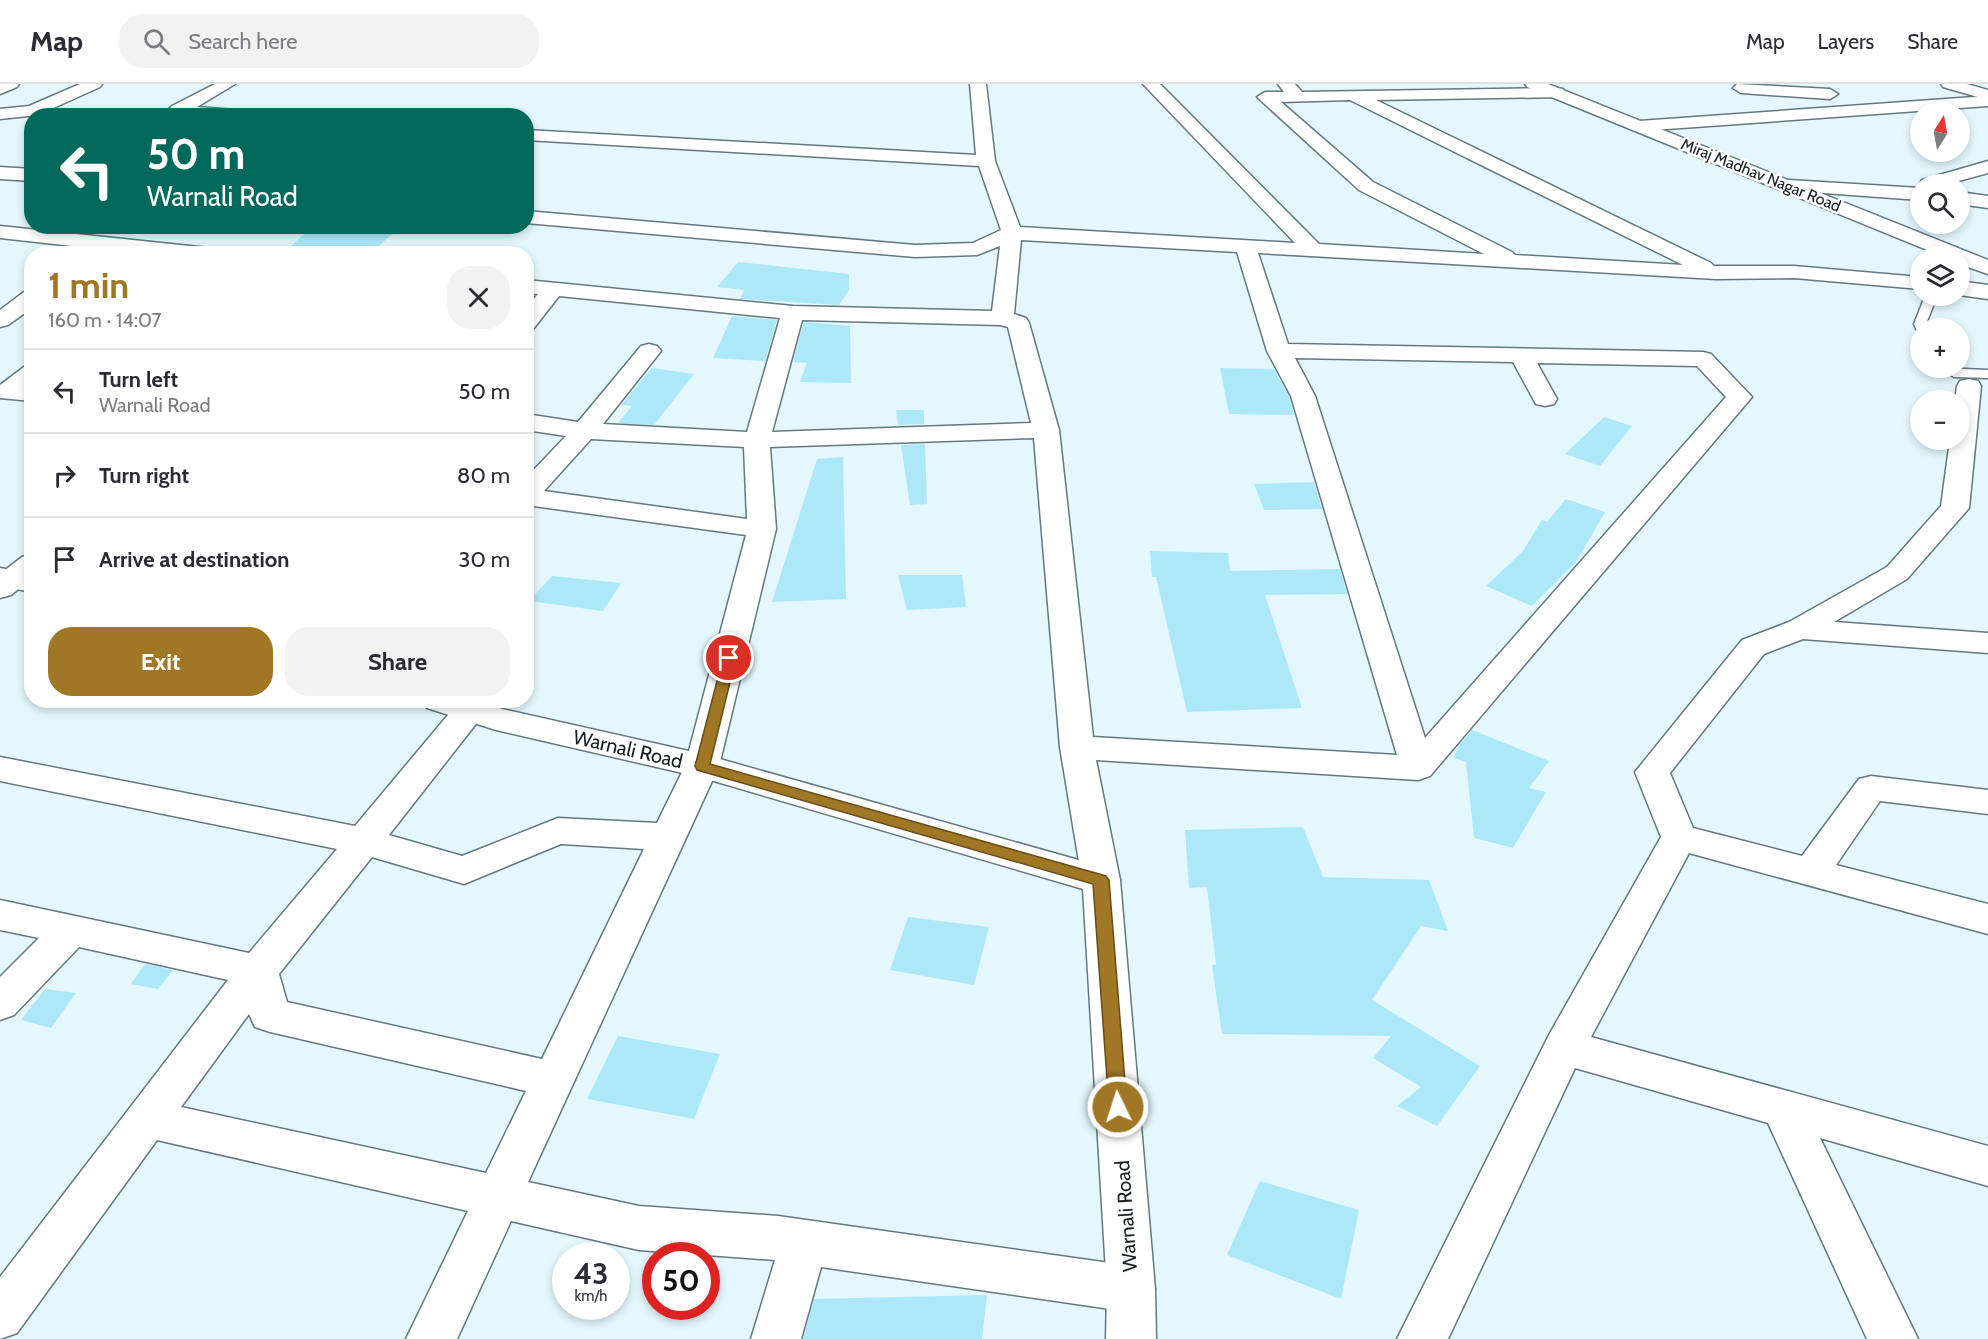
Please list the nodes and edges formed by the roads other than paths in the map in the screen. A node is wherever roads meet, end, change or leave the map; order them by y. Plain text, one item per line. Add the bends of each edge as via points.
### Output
1 (11, 84) edge
2 (94, 84) edge
3 (226, 84) edge
4 (978, 84) edge
5 (1151, 84) edge
6 (1533, 84) edge
7 (1798, 84) edge
8 (1949, 84) edge
9 (1741, 88) dead end
10 (0, 89) edge
11 (1292, 90) edge
12 (1557, 93) junction
13 (1830, 94) junction
14 (1353, 95) junction
15 (1988, 95) edge
16 (1988, 101) edge
17 (39, 108) edge
18 (183, 108) edge
19 (1880, 110) junction
20 (24, 112) edge
21 (0, 114) edge
22 (1639, 126) junction
23 (534, 135) edge
24 (986, 161) junction
25 (1988, 167) edge
26 (0, 173) edge
27 (24, 174) edge
28 (1964, 174) edge
29 (1789, 186) junction
30 (1910, 191) edge
31 (1970, 200) edge
32 (1988, 202) edge
33 (534, 218) edge
34 (0, 232) edge
35 (1012, 233) junction
36 (133, 246) edge
37 (1246, 248) junction
38 (1314, 251) junction
39 (1518, 262) junction
40 (1988, 268) edge
41 (1716, 273) junction
42 (1910, 283) edge
43 (534, 287) edge
44 (554, 288) junction
45 (24, 303) edge
46 (534, 313) edge
47 (793, 313) junction
48 (1002, 318) junction
49 (0, 320) edge
50 (649, 351) dead end
51 (1279, 351) junction
52 (1521, 356) junction
53 (1969, 381) edge
54 (1545, 399) dead end
55 (534, 423) edge
56 (1046, 430) junction
57 (584, 431) junction
58 (757, 440) junction
59 (534, 487) edge
60 (534, 497) edge
61 (762, 529) junction
62 (1800, 629) junction
63 (1988, 643) edge
64 (453, 708) edge
65 (460, 708) edge
66 (1077, 747) junction
67 (702, 766) junction
68 (1418, 768) junction
69 (0, 769) edge
70 (1988, 801) edge
71 (669, 837) junction
72 (1679, 837) junction
73 (363, 841) junction
74 (1811, 872) junction
75 (1101, 880) junction
76 (0, 915) edge
77 (1988, 919) edge
78 (70, 930) junction
79 (258, 971) junction
80 (0, 1003) edge
81 (1564, 1047) junction
82 (555, 1080) junction
83 (1783, 1108) junction
84 (148, 1119) junction
85 (1988, 1166) edge
86 (499, 1197) junction
87 (778, 1238) junction
88 (1131, 1288) junction
89 (0, 1316) edge
90 (430, 1339) edge
91 (776, 1339) edge
92 (1131, 1339) edge
93 (1422, 1339) edge
94 (1893, 1339) edge

1 - 10 street
2 - 17 street
3 - 18 street
4 - 24 street
5 - 38 street
6 - 12 street, Miraj Madhav Nagar Road
7 - 13 street
8 - 15 street
9 - 13 street
11 - 14 street
11 - 39 street via 1265,97 1366,186
12 - 14 street
12 - 22 street, Miraj Madhav Nagar Road
13 - 19 street
14 - 41 street
16 - 19 street
19 - 22 street
20 - 21 street
22 - 29 street, Miraj Madhav Nagar Road
23 - 24 street
24 - 35 street
25 - 28 street
26 - 27 street
29 - 30 street
29 - 40 street, Miraj Madhav Nagar Road
31 - 32 street
33 - 35 street via 915,251 977,249
34 - 36 street
35 - 37 street
35 - 48 street
37 - 38 street
37 - 51 street
38 - 39 street
39 - 41 street
41 - 42 street via 1794,272
43 - 44 street
44 - 46 street
44 - 47 street
45 - 49 street
47 - 48 street
47 - 58 street
48 - 56 street via 1018,323
50 - 57 street
51 - 52 street
51 - 68 street via 1303,396
52 - 54 street
52 - 68 street via 1703,359 1740,397
53 - 62 street via 1954,508 1897,573
55 - 57 street
56 - 58 street
56 - 66 street
57 - 58 street
57 - 59 street
58 - 61 street
60 - 61 street
61 - 67 street
62 - 63 street
62 - 72 street via 1753,647 1652,772
64 - 73 street
65 - 67 street, Warnali Road
66 - 68 street
66 - 75 street
67 - 71 street
67 - 75 street, Warnali Road
69 - 73 street
70 - 74 street via 1871,788
71 - 73 street via 558,831 464,870
71 - 82 street
72 - 74 street
72 - 81 street
73 - 79 street
74 - 77 street
75 - 88 street, Warnali Road
76 - 78 street
78 - 79 street
78 - 80 street
79 - 82 street via 270,1016
79 - 84 street
81 - 83 street
81 - 93 street
82 - 86 street
83 - 85 street
83 - 94 street
84 - 86 street
84 - 89 street
86 - 87 street via 639,1228
86 - 90 street
87 - 88 street
87 - 91 street via 803,1247
88 - 92 street, Warnali Road

